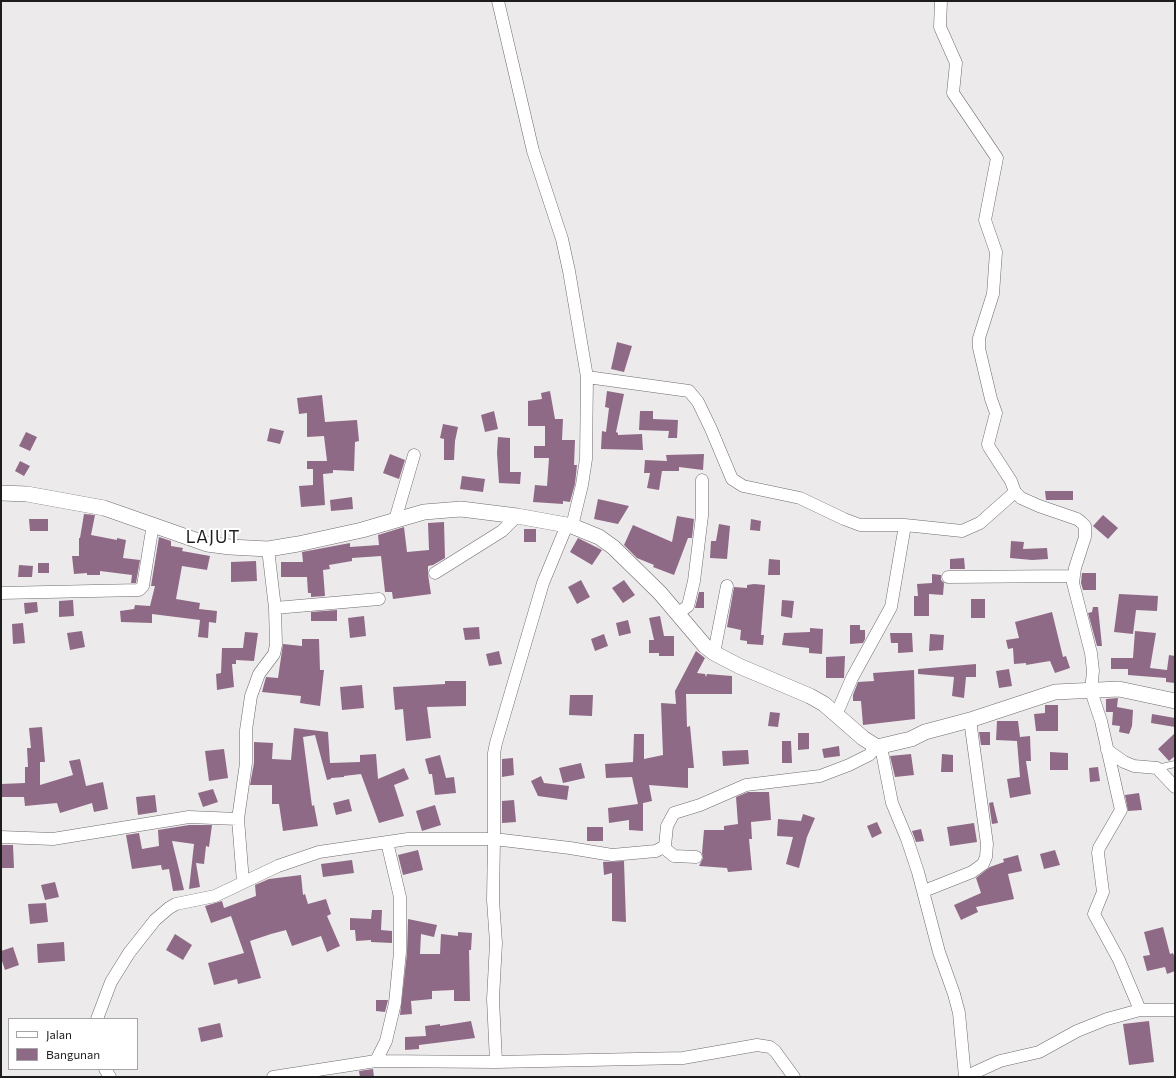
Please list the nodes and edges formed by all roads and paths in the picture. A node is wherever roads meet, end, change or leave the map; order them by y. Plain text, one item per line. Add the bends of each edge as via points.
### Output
1 (498, 1) edge
2 (941, 1) edge
3 (586, 377) junction
4 (414, 454) dead end
5 (702, 480) dead end
6 (1015, 492) junction
7 (1, 493) edge
8 (517, 516) junction
9 (395, 520) junction
10 (153, 524) junction
11 (905, 525) junction
12 (570, 526) junction
13 (268, 549) junction
14 (435, 573) dead end
15 (1073, 576) junction
16 (948, 578) dead end
17 (727, 586) dead end
18 (1, 593) edge
19 (379, 599) dead end
20 (275, 608) junction
21 (677, 614) junction
22 (714, 653) junction
23 (1091, 691) junction
24 (1175, 701) edge
25 (836, 715) junction
26 (970, 720) junction
27 (878, 747) junction
28 (1107, 750) junction
29 (1175, 764) edge
30 (1157, 768) junction
31 (1175, 786) edge
32 (238, 819) junction
33 (1, 838) edge
34 (494, 839) junction
35 (387, 842) junction
36 (663, 848) junction
37 (696, 857) dead end
38 (243, 882) junction
39 (924, 891) junction
40 (1140, 1010) junction
41 (1175, 1010) edge
42 (97, 1018) edge
43 (376, 1061) junction
44 (496, 1062) junction
45 (273, 1077) edge
46 (794, 1077) edge
47 (965, 1077) edge

1 - 3 street via 533,151 562,239
2 - 6 street via 940,27 956,63 953,93 996,158 985,220 996,252 993,294 979,338 979,348 996,413 989,448 1011,481
3 - 11 street via 689,391 698,402 712,429 732,479 743,486 800,498 860,525
3 - 12 street via 586,459 582,485
4 - 9 street
5 - 21 street via 702,516 694,581 688,606
6 - 11 street via 980,523 962,531
6 - 15 street via 1021,498 1039,506 1077,518 1085,526 1085,537
7 - 10 street via 82,502
8 - 9 street via 461,509 424,512
8 - 12 street
8 - 14 street via 502,531
9 - 13 street
10 - 13 street via 207,544
10 - 18 street via 142,586 139,590
11 - 25 street via 891,607 852,678
12 - 21 street via 599,537 613,547 660,593
12 - 34 street via 543,583 496,743
13 - 20 street
15 - 16 street
15 - 23 street via 1091,653
17 - 22 street
19 - 20 street
20 - 32 street via 276,649 259,674 251,696 246,730 246,763
21 - 22 street
22 - 25 street via 810,696
23 - 24 street via 1119,689
23 - 26 street via 1055,692
23 - 28 street
25 - 27 street via 862,738
26 - 27 street
26 - 39 street via 987,844 986,857 983,864 972,872
27 - 36 street via 869,755 820,776 746,786 674,813 668,821
27 - 39 street via 892,803 908,839
28 - 30 street via 1134,766
28 - 40 street via 1121,810 1099,848 1103,892 1094,914 1119,960
29 - 30 lane
30 - 31 street
32 - 33 street via 189,817 53,840
32 - 38 street
34 - 35 street via 408,839
34 - 36 street via 612,855 638,854
34 - 44 street via 493,900 496,943 493,999
35 - 38 street via 319,852
35 - 43 street via 401,902 400,952 395,1003 386,1041
36 - 37 street via 674,856
38 - 42 street via 207,898 176,904 155,920 110,982
39 - 47 street via 939,952 959,1013
40 - 41 street
40 - 47 street via 1107,1019 1039,1052 1008,1059
43 - 44 street
43 - 45 street
44 - 46 street via 683,1058 763,1045 770,1047 780,1056

